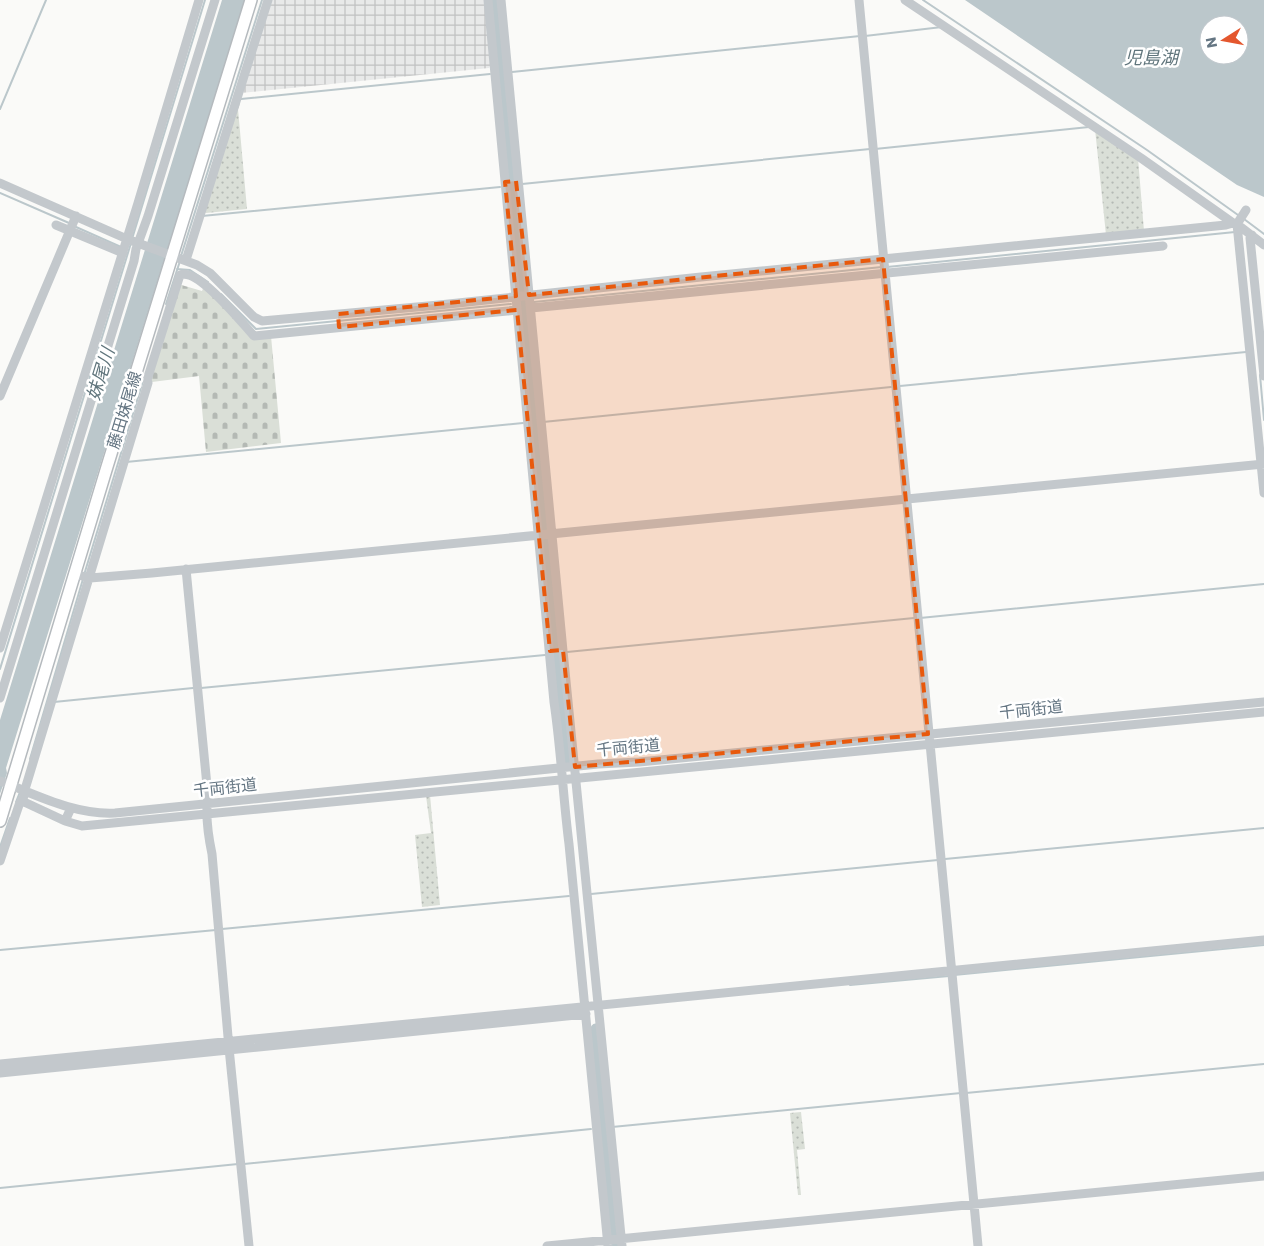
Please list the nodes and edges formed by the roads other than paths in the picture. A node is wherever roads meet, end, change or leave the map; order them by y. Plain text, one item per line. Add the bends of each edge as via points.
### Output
1 (199, 0) edge
2 (215, 0) edge
3 (251, 0) edge
4 (268, 0) edge
5 (488, 0) edge
6 (501, 0) edge
7 (859, 0) edge
8 (905, 0) edge
9 (248, 39) junction
10 (0, 182) edge
11 (512, 182) junction
12 (1245, 211) dead end
13 (56, 225) dead end
14 (73, 226) junction
15 (1241, 229) junction
16 (134, 242) junction
17 (1264, 244) edge
18 (1163, 246) dead end
19 (122, 253) junction
20 (178, 257) junction
21 (884, 266) junction
22 (215, 287) junction
23 (526, 299) junction
24 (517, 310) junction
25 (339, 321) junction
26 (1264, 376) edge
27 (0, 396) edge
28 (537, 417) junction
29 (1263, 464) edge
30 (1264, 493) edge
31 (906, 499) junction
32 (546, 533) junction
33 (186, 569) junction
34 (82, 576) junction
35 (13, 628) junction
36 (0, 648) edge
37 (557, 651) junction
38 (0, 698) edge
39 (1264, 702) edge
40 (1264, 712) edge
41 (929, 740) junction
42 (575, 767) junction
43 (561, 769) junction
44 (576, 778) junction
45 (561, 780) junction
46 (6, 783) edge
47 (26, 786) dead end
48 (207, 809) junction
49 (67, 816) junction
50 (0, 821) edge
51 (0, 862) edge
52 (582, 897) junction
53 (1264, 940) edge
54 (952, 974) junction
55 (593, 1007) junction
56 (229, 1046) junction
57 (0, 1064) edge
58 (0, 1072) edge
59 (606, 1125) junction
60 (1264, 1176) edge
61 (974, 1207) junction
62 (617, 1242) edge
63 (249, 1246) edge
64 (547, 1246) edge
65 (978, 1246) edge

1 - 16 street
2 - 16 street via 148,216
3 - 9 main road, 藤田妹尾線
4 - 9 street
5 - 11 street
6 - 11 street
7 - 21 street
8 - 15 street
9 - 20 main road, 藤田妹尾線
9 - 20 street via 237,98 200,216
10 - 14 street
11 - 23 street
11 - 23 street
12 - 15 street
13 - 14 street
14 - 16 street
14 - 19 street
14 - 27 street
15 - 17 street
15 - 21 street via 1226,225
15 - 26 street via 1250,238
15 - 29 street
16 - 19 street
16 - 20 street
16 - 35 street via 134,261
18 - 21 street
19 - 35 street
20 - 22 street via 210,273
20 - 34 main road, 藤田妹尾線
21 - 23 street
21 - 23 street
21 - 31 street
22 - 25 street via 262,321
22 - 25 street via 254,336
22 - 34 street via 196,276 180,275 124,462
23 - 24 street
23 - 25 street
23 - 28 street
24 - 25 street
24 - 28 street
28 - 32 street
28 - 32 street
29 - 30 street
29 - 31 street
31 - 32 street
31 - 41 street
32 - 33 street
32 - 37 street
32 - 37 street
33 - 34 street
33 - 48 street
34 - 46 main road, 藤田妹尾線
34 - 47 street
35 - 36 street
35 - 38 street
37 - 42 street
37 - 43 street
39 - 41 street, 千両街道
40 - 41 street
41 - 42 street, 千両街道
41 - 44 street
41 - 54 street
42 - 43 street, 千両街道
42 - 44 street
43 - 45 street
43 - 48 street, 千両街道
44 - 45 street
44 - 52 street
45 - 48 street
45 - 52 street
46 - 49 street, 千両街道
46 - 50 main road, 藤田妹尾線
48 - 49 street, 千両街道 via 106,814 84,812
48 - 49 street via 82,826
48 - 56 street
49 - 51 street via 23,799 18,805
52 - 55 street
52 - 55 street
53 - 54 street
54 - 55 street
54 - 61 street
55 - 56 street
55 - 59 street
55 - 59 street
56 - 57 street
56 - 58 street
56 - 63 street
59 - 62 street
59 - 62 street
60 - 61 street
61 - 62 street
61 - 65 street
62 - 64 street

